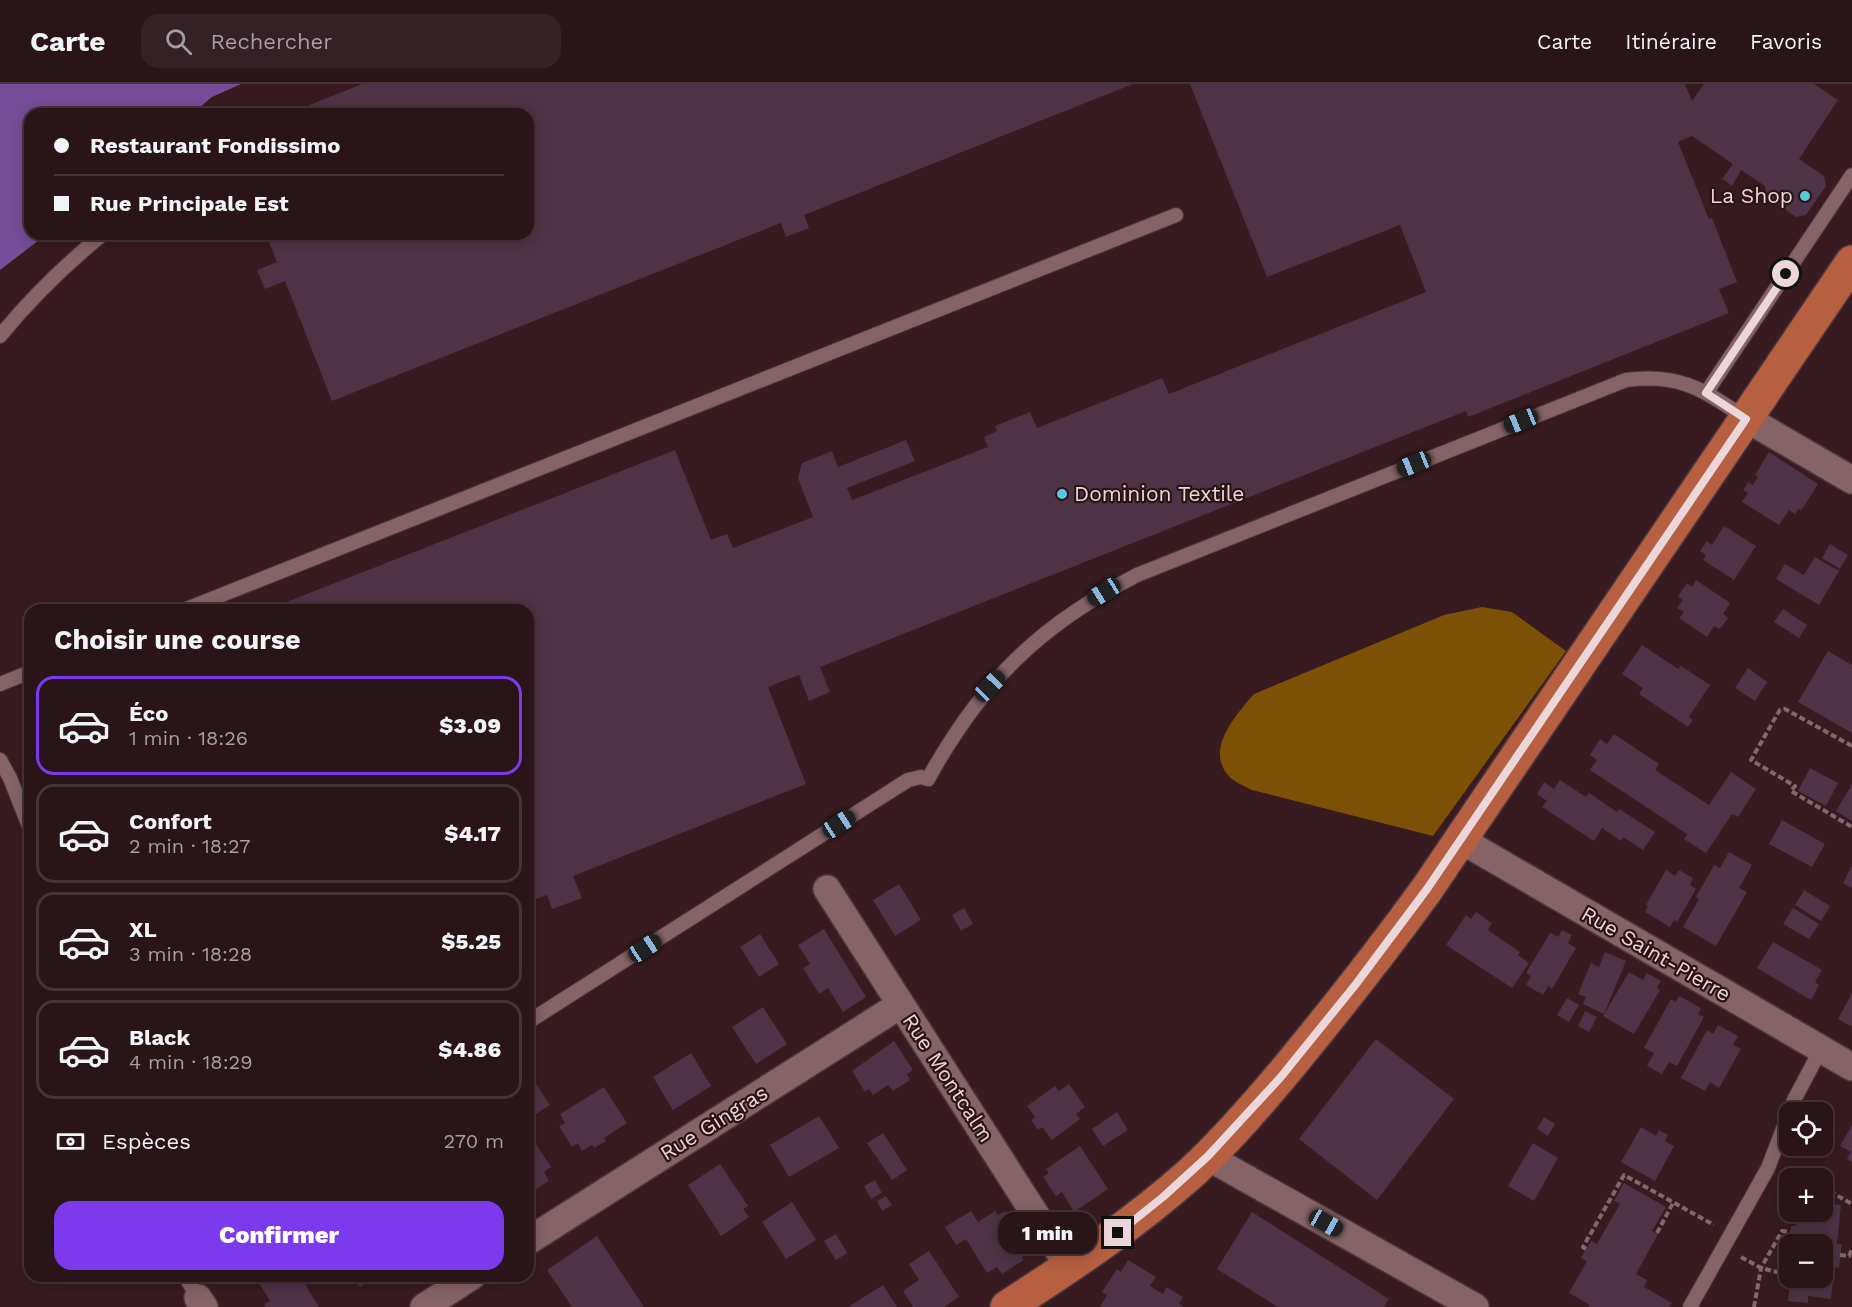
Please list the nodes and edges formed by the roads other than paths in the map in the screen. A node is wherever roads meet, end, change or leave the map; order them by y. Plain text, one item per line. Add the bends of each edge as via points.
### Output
1 (1852, 175) edge
2 (1176, 215) dead end
3 (96, 240) edge
4 (1852, 262) edge
5 (0, 336) edge
6 (1706, 393) junction
7 (1746, 419) junction
8 (1852, 480) edge
9 (199, 604) edge
10 (24, 674) edge
11 (0, 684) edge
12 (0, 760) edge
13 (24, 814) edge
14 (1461, 840) junction
15 (827, 889) dead end
16 (900, 1005) junction
17 (534, 1018) edge
18 (1821, 1049) junction
19 (1852, 1067) edge
20 (1208, 1156) junction
21 (534, 1237) edge
22 (1069, 1267) junction
23 (463, 1282) edge
24 (424, 1307) edge
25 (1007, 1307) edge
26 (1475, 1307) edge
27 (1690, 1307) edge

1 - 6 lane
2 - 9 lane
3 - 5 lane via 21,310
4 - 7 main road
6 - 7 lane
6 - 17 lane via 1667,379 1626,380 1137,575 1104,592 1043,634 990,686 966,715 928,779 908,780
7 - 8 street
7 - 14 main road
10 - 11 lane
12 - 13 lane
14 - 18 street, Rue Saint-Pierre
14 - 20 main road via 1356,984 1280,1078
15 - 16 street, Rue Montcalm
16 - 21 street, Rue Gingras
16 - 22 street, Rue Montcalm
18 - 19 street, Rue Saint-Pierre
18 - 27 lane via 1800,1087 1768,1168
20 - 22 main road via 1134,1222
20 - 26 street
22 - 25 main road
23 - 24 street

